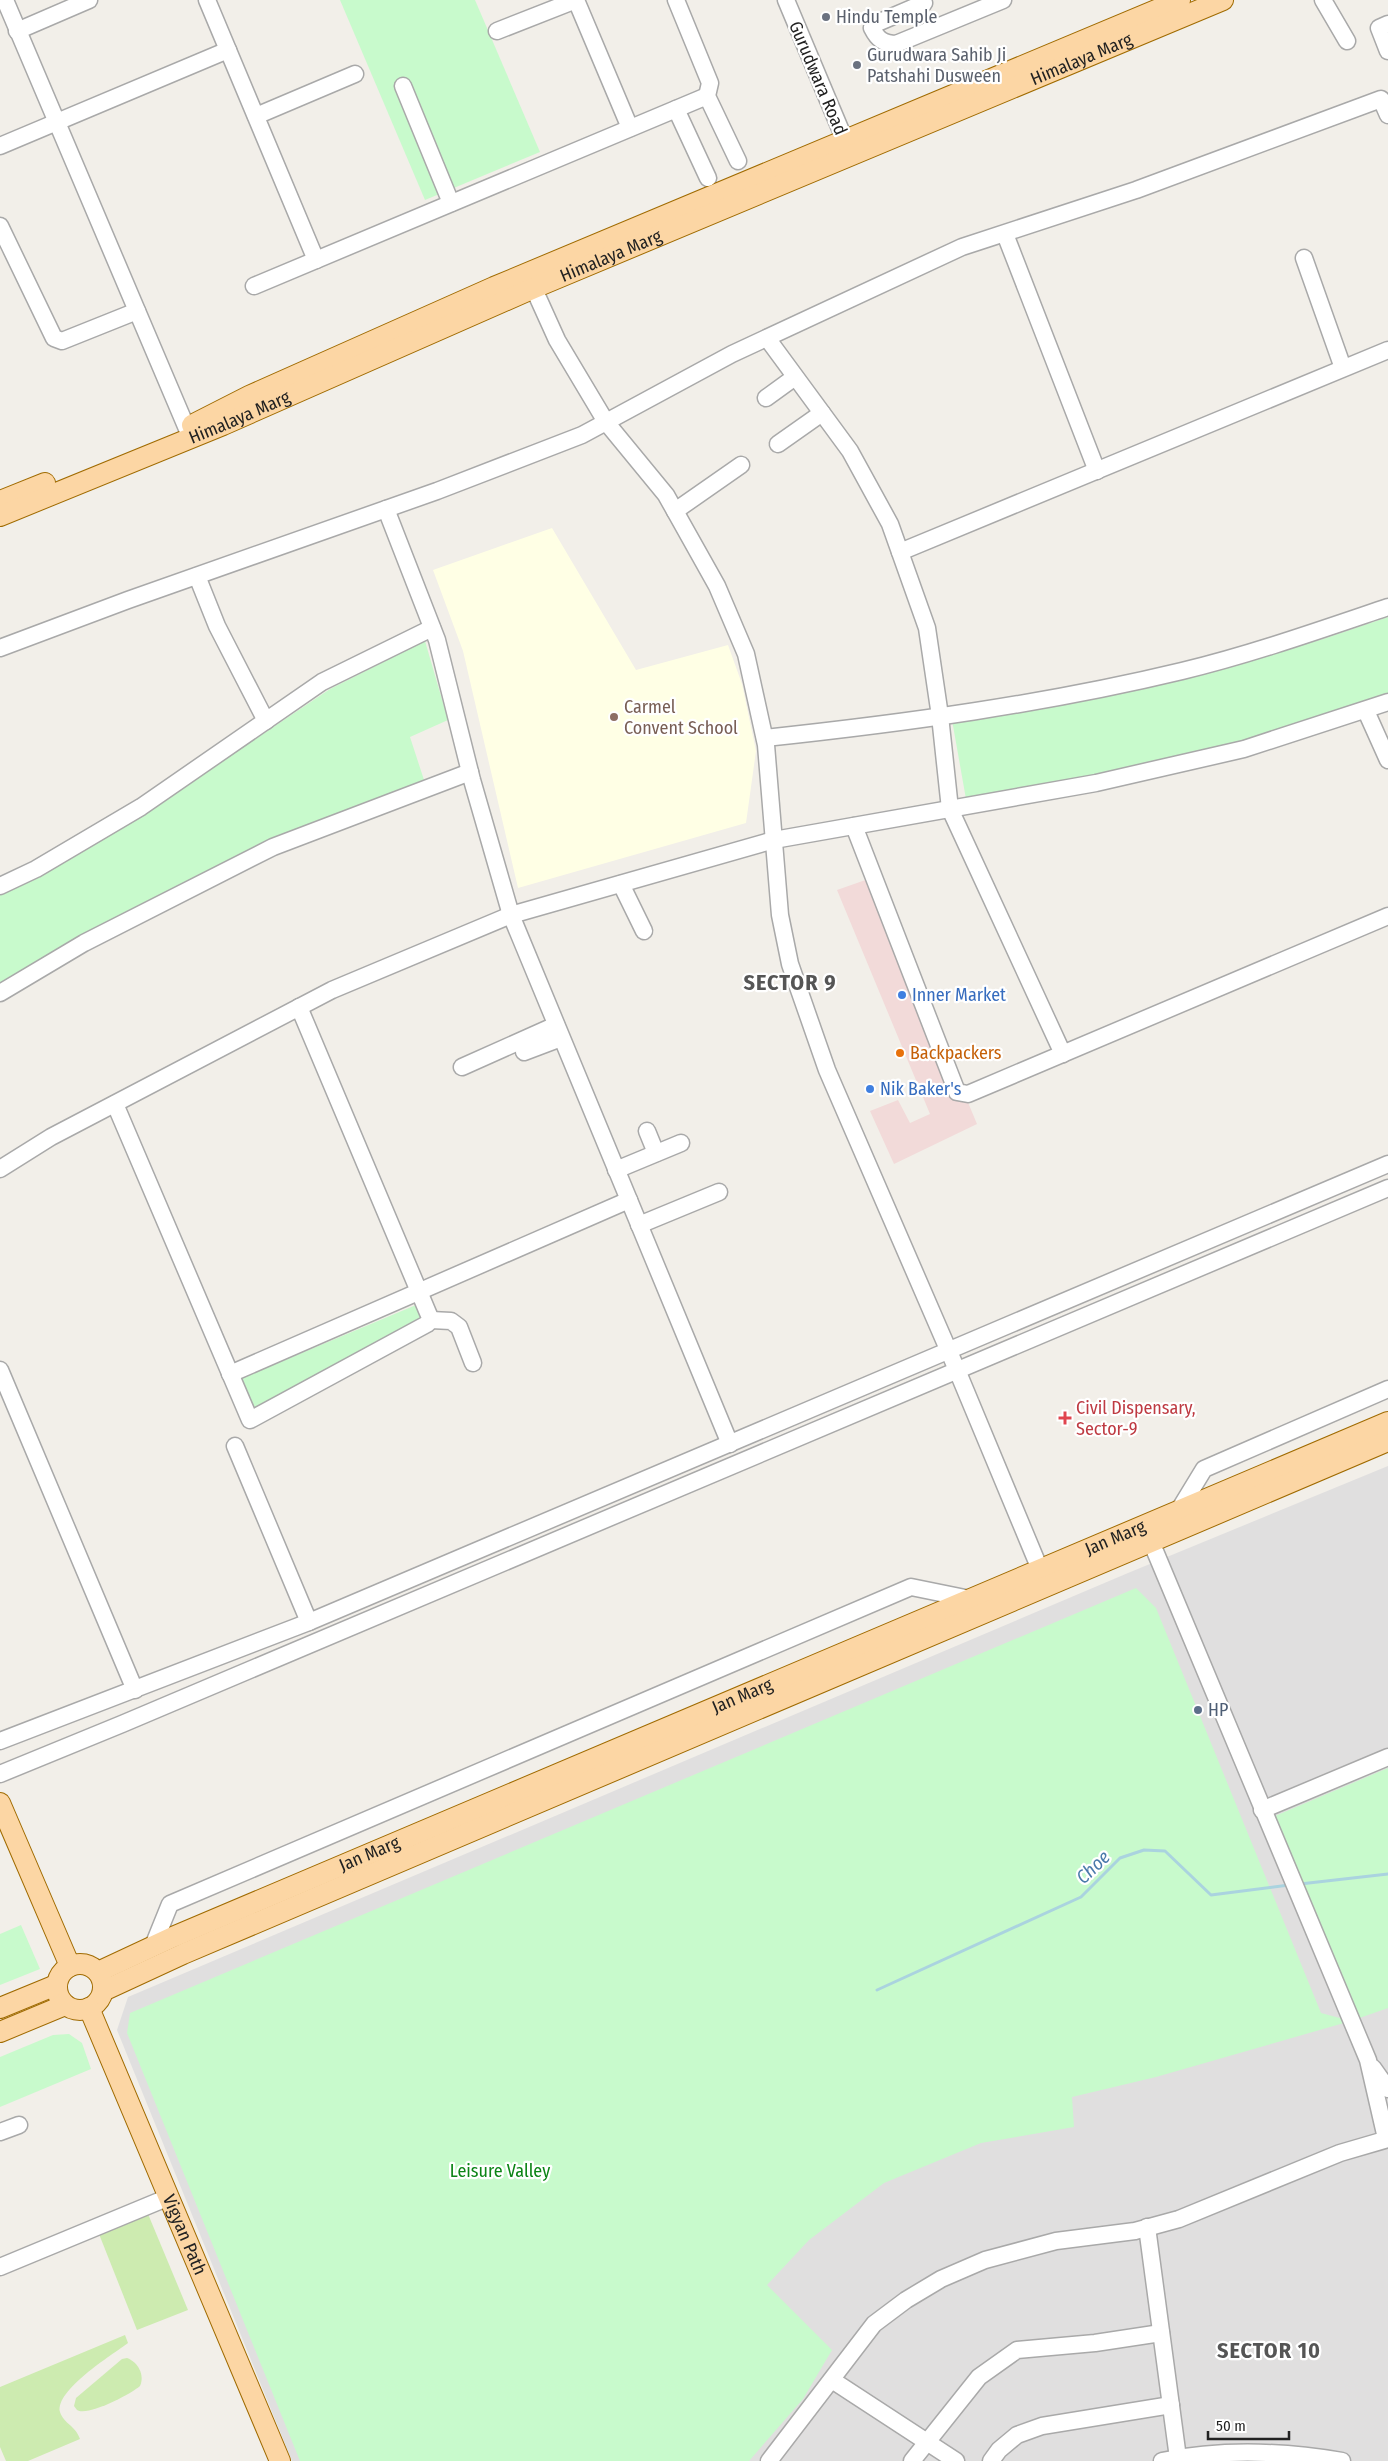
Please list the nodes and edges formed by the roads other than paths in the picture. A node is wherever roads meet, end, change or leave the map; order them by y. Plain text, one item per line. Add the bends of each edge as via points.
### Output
1 (5, 0) edge
2 (88, 0) edge
3 (207, 0) edge
4 (576, 0) edge
5 (676, 0) edge
6 (786, 0) edge
7 (1003, 0) edge
8 (1180, 0) edge
9 (1222, 0) edge
10 (1323, 0) edge
11 (923, 1) edge
12 (1388, 24) edge
13 (935, 28) junction
14 (17, 30) junction
15 (498, 31) dead end
16 (1347, 41) dead end
17 (228, 50) junction
18 (1388, 50) edge
19 (355, 74) dead end
20 (402, 86) dead end
21 (708, 96) junction
22 (676, 109) junction
23 (1388, 115) edge
24 (256, 116) junction
25 (56, 122) junction
26 (630, 128) junction
27 (0, 146) edge
28 (848, 148) junction
29 (738, 161) dead end
30 (708, 178) dead end
31 (451, 203) junction
32 (0, 226) edge
33 (1005, 234) junction
34 (1304, 258) dead end
35 (316, 260) junction
36 (531, 281) junction
37 (254, 286) dead end
38 (137, 311) junction
39 (767, 338) junction
40 (1388, 350) edge
41 (1343, 368) junction
42 (795, 377) junction
43 (766, 398) dead end
44 (822, 413) junction
45 (606, 422) junction
46 (189, 433) junction
47 (778, 444) dead end
48 (741, 465) dead end
49 (1097, 471) junction
50 (0, 501) edge
51 (386, 509) junction
52 (675, 511) junction
53 (0, 516) edge
54 (900, 552) junction
55 (197, 576) junction
56 (1388, 608) edge
57 (432, 628) junction
58 (0, 648) edge
59 (1388, 702) edge
60 (1366, 711) junction
61 (940, 716) junction
62 (266, 720) junction
63 (764, 738) junction
64 (1388, 760) edge
65 (470, 772) junction
66 (950, 809) junction
67 (854, 826) junction
68 (774, 840) junction
69 (621, 884) junction
70 (0, 886) edge
71 (510, 915) junction
72 (1388, 916) edge
73 (644, 931) dead end
74 (0, 993) edge
75 (299, 1007) junction
76 (559, 1031) junction
77 (1063, 1054) junction
78 (494, 1064) dead end
79 (462, 1067) dead end
80 (115, 1104) junction
81 (647, 1131) dead end
82 (656, 1154) junction
83 (1388, 1164) edge
84 (0, 1169) edge
85 (618, 1175) junction
86 (1388, 1188) edge
87 (719, 1192) dead end
88 (629, 1200) junction
89 (639, 1225) junction
90 (420, 1290) junction
91 (431, 1320) junction
92 (949, 1351) junction
93 (473, 1363) dead end
94 (0, 1370) edge
95 (957, 1370) junction
96 (230, 1374) junction
97 (1388, 1389) edge
98 (1388, 1422) edge
99 (1388, 1441) edge
100 (730, 1444) junction
101 (236, 1446) dead end
102 (1179, 1510) junction
103 (1147, 1533) junction
104 (1043, 1578) junction
105 (970, 1599) junction
106 (309, 1622) junction
107 (135, 1690) junction
108 (0, 1741) edge
109 (1388, 1757) edge
110 (0, 1774) edge
111 (0, 1803) edge
112 (1262, 1810) junction
113 (154, 1946) junction
114 (70, 1966) junction
115 (98, 1972) junction
116 (56, 1985) junction
117 (103, 1991) junction
118 (65, 2005) junction
119 (0, 2008) edge
120 (90, 2008) junction
121 (0, 2032) edge
122 (1368, 2060) junction
123 (1388, 2089) edge
124 (19, 2125) dead end
125 (1386, 2128) edge
126 (0, 2132) edge
127 (169, 2197) junction
128 (1148, 2227) junction
129 (0, 2267) edge
130 (1162, 2332) junction
131 (832, 2380) junction
132 (1171, 2405) junction
133 (926, 2442) junction
134 (1261, 2456) edge
135 (1178, 2458) junction
136 (1333, 2460) edge
137 (280, 2461) edge
138 (770, 2461) edge
139 (912, 2461) edge
140 (956, 2461) edge
141 (991, 2461) edge
142 (1162, 2461) edge

1 - 14 street
2 - 14 street
3 - 17 street
4 - 15 street
4 - 26 street
5 - 21 street via 710,82
6 - 28 street, Gurudwara Road
7 - 13 street
8 - 28 main road, Himalaya Marg
9 - 28 main road, Himalaya Marg via 953,120
10 - 16 street
11 - 13 street
11 - 13 street via 872,28 884,43 896,44
12 - 18 street via 1379,28
14 - 25 street
17 - 24 street
17 - 25 street
19 - 24 street
20 - 31 street
21 - 22 street
21 - 29 street
22 - 26 street
22 - 30 street
23 - 33 street via 1381,99 1136,190
24 - 35 street
25 - 27 street
25 - 38 street
26 - 31 street
28 - 36 main road, Himalaya Marg
31 - 35 street
32 - 38 street via 54,338 62,341
33 - 39 street via 962,247
33 - 49 street
34 - 41 street
35 - 37 street
36 - 45 street via 557,340
36 - 46 main road, Himalaya Marg via 249,396
38 - 46 street
39 - 42 street
39 - 45 street
40 - 41 street
41 - 49 street
42 - 43 street
42 - 44 street
44 - 47 street
44 - 54 street via 850,451 890,524
45 - 51 street via 582,435
45 - 52 street via 666,495
46 - 50 main road, Himalaya Marg
46 - 53 main road, Himalaya Marg
48 - 52 street
49 - 54 street
51 - 55 street
51 - 57 street
52 - 63 street via 717,586 746,654
54 - 61 street via 927,628
55 - 58 street
55 - 62 street via 217,626
56 - 61 street via 1183,671 1038,701
57 - 62 street via 322,682
57 - 65 street
59 - 60 street
60 - 64 street
60 - 66 street via 1244,749 1096,783
61 - 63 street
61 - 66 street
62 - 70 street via 141,807 36,869
63 - 68 street
65 - 71 street
65 - 74 street via 273,847 84,943
66 - 67 street
66 - 77 street
67 - 68 street
67 - 77 street via 957,1092 968,1094
68 - 69 street
68 - 92 street via 780,915 793,972 827,1070
69 - 71 street
69 - 73 street
71 - 75 street
71 - 76 street
72 - 77 street
75 - 80 street
75 - 90 street
76 - 78 street
76 - 79 street
76 - 85 street
80 - 84 street via 51,1137
80 - 96 street
81 - 82 street
82 - 85 street
82 - 85 street via 683,1147
83 - 92 street
85 - 88 street
86 - 95 street
87 - 89 street
88 - 89 street
88 - 90 street
89 - 100 street
90 - 91 street
90 - 96 street
91 - 93 street via 451,1321 459,1327
91 - 96 street via 250,1420
92 - 95 street
92 - 100 street
94 - 107 street
95 - 104 street
95 - 110 street
97 - 102 street via 1204,1469
98 - 102 main road, Jan Marg
99 - 103 main road, Jan Marg
100 - 106 street
101 - 106 street
102 - 103 main road, Jan Marg
103 - 104 main road, Jan Marg
103 - 112 street
104 - 105 main road, Jan Marg
104 - 117 main road, Jan Marg
105 - 113 main road, Jan Marg
105 - 113 street via 911,1587 170,1904
106 - 107 street
107 - 108 street
109 - 112 street
111 - 114 main road
112 - 122 street
113 - 115 main road, Jan Marg
114 - 115 main road via 88,1965
114 - 116 main road via 60,1974
115 - 117 main road
116 - 118 main road via 58,1997
116 - 119 main road
117 - 120 main road
118 - 120 main road via 71,2009
118 - 121 main road
120 - 127 main road, Vigyan Path
122 - 123 street
122 - 125 street
124 - 126 street
125 - 128 street via 1340,2153 1179,2219
127 - 129 street
127 - 137 main road, Vigyan Path
128 - 130 street
128 - 131 street via 1056,2241 985,2260 941,2279 874,2324
130 - 132 street
130 - 133 street via 1017,2350 979,2377
131 - 133 street
131 - 138 street
132 - 135 street
132 - 141 street via 1042,2426 1017,2436
133 - 139 street
133 - 140 street
134 - 135 street
134 - 136 street
135 - 142 street

